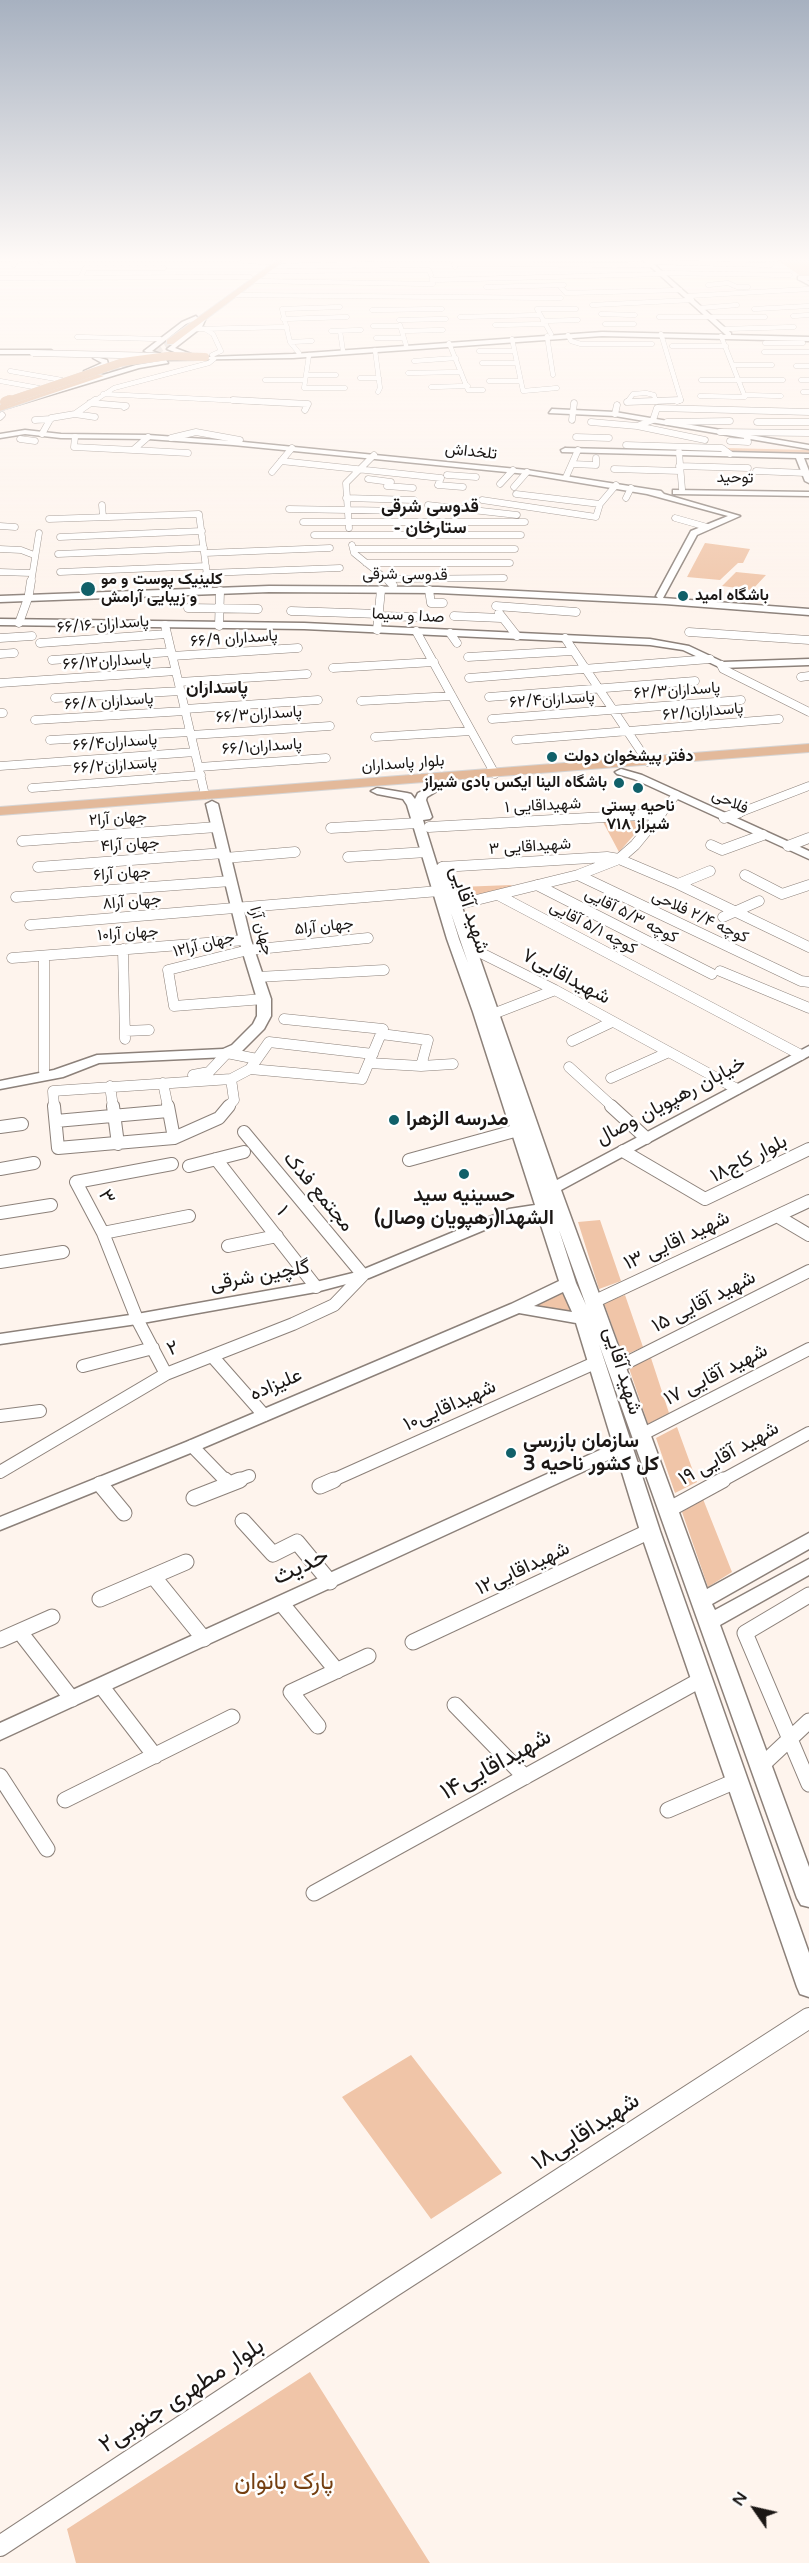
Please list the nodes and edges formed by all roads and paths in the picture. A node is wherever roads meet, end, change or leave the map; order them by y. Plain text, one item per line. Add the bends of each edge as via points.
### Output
1 (379, 378) edge
2 (54, 379) edge
3 (66, 379) edge
4 (78, 379) tunnel mouth
5 (89, 379) tunnel mouth
6 (97, 379) tunnel mouth
7 (144, 379) edge
8 (284, 379) edge
9 (305, 379) edge
10 (464, 379) edge
11 (675, 379) edge
12 (62, 380) junction
13 (265, 380) dead end
14 (701, 380) dead end
15 (740, 380) junction
16 (783, 380) dead end
17 (801, 380) dead end
18 (809, 380) edge
19 (0, 381) edge
20 (489, 381) dead end
21 (521, 381) joint
22 (432, 387) dead end
23 (39, 388) junction
24 (345, 388) dead end
25 (468, 388) junction
26 (557, 388) dead end
27 (165, 389) dead end
28 (730, 389) dead end
29 (742, 389) junction
30 (483, 390) dead end
31 (378, 392) dead end
32 (103, 394) junction
33 (700, 396) dead end
34 (745, 396) junction
35 (780, 396) dead end
36 (145, 398) junction
37 (81, 399) dead end
38 (92, 402) junction
39 (574, 403) dead end
40 (617, 405) dead end
41 (657, 405) junction
42 (124, 407) dead end
43 (1, 408) edge
44 (305, 410) dead end
45 (552, 411) dead end
46 (809, 412) edge
47 (75, 414) junction
48 (615, 414) junction
49 (572, 416) junction
50 (95, 417) dead end
51 (63, 419) junction
52 (35, 420) dead end
53 (653, 420) junction
54 (51, 421) junction
55 (730, 421) dead end
56 (81, 422) dead end
57 (591, 422) dead end
58 (757, 422) dead end
59 (809, 422) edge
60 (667, 423) junction
61 (637, 426) junction
62 (809, 431) edge
63 (716, 432) junction
64 (27, 433) junction
65 (5, 434) edge
66 (42, 434) junction
67 (78, 435) junction
68 (148, 437) junction
69 (627, 437) dead end
70 (747, 437) junction
71 (171, 438) junction
72 (609, 438) dead end
73 (240, 440) dead end
74 (705, 440) dead end
75 (35, 441) dead end
76 (730, 441) dead end
77 (717, 442) dead end
78 (292, 448) junction
79 (625, 448) junction
80 (133, 450) junction
81 (572, 450) junction
82 (808, 451) edge
83 (679, 452) junction
84 (188, 453) dead end
85 (730, 453) junction
86 (374, 455) junction
87 (800, 456) junction
88 (281, 461) junction
89 (596, 462) dead end
90 (455, 464) junction
91 (572, 464) junction
92 (679, 468) junction
93 (748, 468) dead end
94 (614, 469) dead end
95 (299, 470) dead end
96 (360, 470) junction
97 (513, 470) junction
98 (756, 471) dead end
99 (272, 472) dead end
100 (528, 472) junction
101 (353, 476) junction
102 (476, 477) dead end
103 (566, 477) junction
104 (807, 477) edge
105 (500, 484) dead end
106 (616, 485) junction
107 (463, 487) dead end
108 (413, 488) dead end
109 (631, 488) junction
110 (681, 489) dead end
111 (384, 492) dead end
112 (657, 493) junction
113 (346, 494) junction
114 (809, 494) edge
115 (626, 498) dead end
116 (463, 499) dead end
117 (414, 500) dead end
118 (482, 500) dead end
119 (600, 504) junction
120 (102, 505) dead end
121 (428, 505) dead end
122 (530, 507) junction
123 (289, 508) dead end
124 (347, 508) junction
125 (452, 508) junction
126 (407, 511) dead end
127 (186, 515) junction
128 (103, 518) junction
129 (675, 518) dead end
130 (49, 519) dead end
131 (526, 519) junction
132 (303, 522) dead end
133 (349, 522) junction
134 (0, 526) edge
135 (15, 527) dead end
136 (707, 527) junction
137 (200, 531) junction
138 (39, 533) dead end
139 (314, 535) dead end
140 (350, 535) junction
141 (521, 535) junction
142 (60, 537) dead end
143 (330, 548) dead end
144 (0, 549) edge
145 (353, 549) junction
146 (515, 549) junction
147 (205, 550) junction
148 (58, 554) dead end
149 (34, 555) junction
150 (366, 563) junction
151 (510, 563) junction
152 (340, 568) dead end
153 (206, 569) junction
154 (0, 572) edge
155 (60, 572) dead end
156 (31, 573) junction
157 (390, 582) junction
158 (208, 586) junction
159 (502, 586) junction
160 (268, 587) junction
161 (381, 590) junction
162 (429, 590) junction
163 (220, 591) junction
164 (28, 596) junction
165 (662, 596) junction
166 (0, 597) edge
167 (443, 603) dead end
168 (495, 606) junction
169 (809, 606) edge
170 (780, 607) junction
171 (188, 608) dead end
172 (219, 609) junction
173 (258, 609) dead end
174 (291, 611) dead end
175 (576, 612) dead end
176 (809, 612) edge
177 (379, 615) junction
178 (454, 616) dead end
179 (416, 617) dead end
180 (501, 618) junction
181 (0, 622) edge
182 (19, 623) junction
183 (219, 626) junction
184 (166, 630) junction
185 (377, 630) junction
186 (416, 631) junction
187 (689, 632) dead end
188 (450, 633) junction
189 (32, 636) dead end
190 (517, 636) junction
191 (0, 638) edge
192 (565, 638) junction
193 (809, 640) edge
194 (40, 643) dead end
195 (457, 643) dead end
196 (298, 648) dead end
197 (572, 651) junction
198 (14, 653) dead end
199 (0, 654) edge
200 (172, 654) junction
201 (468, 657) dead end
202 (52, 660) dead end
203 (434, 662) junction
204 (715, 662) junction
205 (809, 662) edge
206 (333, 668) dead end
207 (585, 669) junction
208 (176, 670) junction
209 (694, 670) dead end
210 (307, 674) dead end
211 (469, 678) dead end
212 (695, 681) dead end
213 (0, 683) edge
214 (180, 687) junction
215 (600, 688) junction
216 (452, 696) junction
217 (489, 697) dead end
218 (55, 698) dead end
219 (318, 700) dead end
220 (741, 700) dead end
221 (361, 701) dead end
222 (614, 709) junction
223 (185, 710) junction
224 (809, 712) edge
225 (492, 719) dead end
226 (779, 719) dead end
227 (35, 720) dead end
228 (330, 726) dead end
229 (471, 731) junction
230 (629, 731) junction
231 (190, 733) junction
232 (375, 737) dead end
233 (50, 740) dead end
234 (516, 740) dead end
235 (195, 752) junction
236 (806, 753) edge
237 (326, 758) dead end
238 (0, 766) edge
239 (645, 770) junction
240 (200, 771) junction
241 (495, 774) junction
242 (438, 786) junction
243 (809, 786) edge
244 (32, 788) dead end
245 (376, 791) junction
246 (676, 795) junction
247 (415, 798) junction
248 (209, 799) junction
249 (0, 811) edge
250 (660, 814) junction
251 (724, 818) junction
252 (0, 819) edge
253 (425, 824) junction
254 (217, 827) junction
255 (331, 828) dead end
256 (763, 835) junction
257 (809, 838) edge
258 (22, 841) dead end
259 (711, 845) dead end
260 (788, 846) junction
261 (295, 852) dead end
262 (427, 852) junction
263 (225, 855) junction
264 (809, 855) edge
265 (348, 857) dead end
266 (620, 859) junction
267 (38, 867) dead end
268 (442, 867) junction
269 (710, 871) dead end
270 (578, 875) junction
271 (745, 875) dead end
272 (231, 881) junction
273 (537, 885) junction
274 (809, 885) edge
275 (681, 886) junction
276 (439, 891) junction
277 (670, 892) dead end
278 (498, 895) junction
279 (16, 897) dead end
280 (759, 901) dead end
281 (456, 905) junction
282 (237, 908) junction
283 (735, 912) junction
284 (723, 917) dead end
285 (30, 925) dead end
286 (801, 932) dead end
287 (368, 938) dead end
288 (791, 939) junction
289 (247, 945) junction
290 (780, 945) dead end
291 (809, 947) edge
292 (471, 948) junction
293 (123, 949) junction
294 (44, 956) junction
295 (12, 958) dead end
296 (384, 970) dead end
297 (258, 977) junction
298 (809, 982) edge
299 (555, 990) junction
300 (264, 999) junction
301 (809, 1008) edge
302 (493, 1014) junction
303 (284, 1020) dead end
304 (612, 1022) junction
305 (149, 1030) dead end
306 (381, 1034) junction
307 (572, 1041) dead end
308 (669, 1052) junction
309 (227, 1053) junction
310 (805, 1053) edge
311 (257, 1059) junction
312 (371, 1059) junction
313 (501, 1059) junction
314 (453, 1064) dead end
315 (421, 1066) junction
316 (569, 1067) dead end
317 (249, 1069) junction
318 (44, 1074) junction
319 (610, 1078) dead end
320 (231, 1079) junction
321 (163, 1083) junction
322 (0, 1085) edge
323 (110, 1086) junction
324 (737, 1089) junction
325 (168, 1111) junction
326 (115, 1115) junction
327 (56, 1121) junction
328 (22, 1124) dead end
329 (0, 1127) edge
330 (518, 1130) junction
331 (244, 1132) dead end
332 (174, 1138) junction
333 (646, 1138) junction
334 (118, 1144) junction
335 (809, 1149) edge
336 (623, 1151) junction
337 (244, 1152) dead end
338 (216, 1159) junction
339 (409, 1160) dead end
340 (34, 1163) dead end
341 (172, 1164) dead end
342 (189, 1166) dead end
343 (0, 1169) edge
344 (546, 1190) junction
345 (809, 1201) edge
346 (51, 1205) dead end
347 (516, 1212) junction
348 (0, 1213) edge
349 (547, 1214) junction
350 (189, 1216) dead end
351 (777, 1216) junction
352 (102, 1233) junction
353 (809, 1235) edge
354 (277, 1236) junction
355 (228, 1246) dead end
356 (63, 1252) dead end
357 (0, 1262) edge
358 (809, 1271) edge
359 (363, 1275) junction
360 (568, 1283) junction
361 (316, 1287) junction
362 (593, 1302) junction
363 (516, 1308) junction
364 (137, 1319) junction
365 (583, 1319) junction
366 (0, 1339) edge
367 (153, 1348) junction
368 (809, 1349) edge
369 (212, 1356) junction
370 (597, 1362) junction
371 (83, 1366) dead end
372 (616, 1368) junction
373 (166, 1374) junction
374 (40, 1411) dead end
375 (264, 1415) junction
376 (0, 1416) edge
377 (809, 1433) edge
378 (641, 1436) junction
379 (192, 1446) junction
380 (622, 1448) junction
381 (0, 1472) edge
382 (249, 1476) dead end
383 (100, 1484) junction
384 (229, 1484) junction
385 (320, 1486) dead end
386 (194, 1498) dead end
387 (668, 1510) junction
388 (124, 1513) dead end
389 (243, 1521) dead end
390 (0, 1524) edge
391 (650, 1531) junction
392 (809, 1540) edge
393 (186, 1562) dead end
394 (809, 1566) edge
395 (153, 1576) junction
396 (330, 1582) junction
397 (809, 1595) edge
398 (100, 1599) dead end
399 (701, 1601) junction
400 (282, 1604) junction
401 (52, 1617) dead end
402 (709, 1622) junction
403 (20, 1632) junction
404 (204, 1639) junction
405 (0, 1640) edge
406 (413, 1642) dead end
407 (368, 1656) dead end
408 (337, 1671) junction
409 (702, 1679) junction
410 (102, 1687) junction
411 (72, 1699) junction
412 (455, 1705) dead end
413 (232, 1717) dead end
414 (809, 1721) edge
415 (318, 1725) dead end
416 (0, 1732) edge
417 (790, 1741) junction
418 (155, 1756) junction
419 (761, 1766) junction
420 (0, 1776) edge
421 (525, 1777) junction
422 (738, 1780) junction
423 (809, 1784) edge
424 (65, 1800) dead end
425 (668, 1810) dead end
426 (47, 1849) dead end
427 (314, 1893) dead end
428 (809, 1898) edge
429 (809, 1987) edge
430 (809, 2018) edge
431 (391, 2288) joint
432 (0, 2546) edge

1 - 31 street
2 - 12 street
3 - 12 main road
4 - 43 main road, bridge
5 - 43 main road
6 - 43 main road
7 - 32 street
8 - 13 street
9 - 24 street via 304,388
10 - 25 street
11 - 41 street via 681,400
12 - 23 main road
14 - 15 street
15 - 16 street
15 - 29 street
17 - 18 street
19 - 23 street
20 - 21 street
21 - 26 street via 524,391
22 - 25 street
23 - 43 main road
25 - 30 street
27 - 36 street
28 - 29 street
29 - 34 street
32 - 36 street
32 - 38 street
33 - 34 street
34 - 35 street
36 - 44 street via 308,404
37 - 38 street
38 - 42 street
38 - 47 street
39 - 49 street
40 - 48 street
41 - 41 street via 636,402 627,402 633,394 646,393 654,395
41 - 46 street
41 - 53 street
45 - 49 main road
47 - 50 street
47 - 51 street
48 - 49 main road
48 - 53 main road
51 - 54 street
51 - 56 street
52 - 54 street
53 - 60 main road
53 - 61 street
54 - 66 street
55 - 60 street
57 - 61 street
58 - 59 street
60 - 63 main road
61 - 74 street
62 - 63 street
62 - 82 street
63 - 70 main road
63 - 77 street
64 - 65 main road, تلخداش
64 - 66 main road, تلخداش
64 - 75 street via 19,440
66 - 67 main road, تلخداش
67 - 68 main road, تلخداش
67 - 80 street via 74,447
68 - 71 main road, تلخداش
68 - 80 street
69 - 79 street
70 - 76 street via 748,442
70 - 82 main road
71 - 73 street via 196,432
71 - 78 main road, تلخداش
72 - 81 street via 574,436
78 - 86 main road, تلخداش
78 - 88 street
79 - 81 main road
79 - 83 main road
79 - 85 street via 722,448
80 - 84 street
81 - 91 street
82 - 87 main road
83 - 85 main road
83 - 92 street
85 - 87 main road
86 - 90 main road, تلخداش
86 - 96 street
87 - 104 main road
88 - 96 street
88 - 99 street
89 - 91 street
90 - 97 main road, تلخداش
90 - 102 street via 447,475
91 - 103 street
92 - 93 street
92 - 94 street
92 - 110 street
95 - 101 street
96 - 101 street
96 - 107 street via 441,478 438,485
97 - 100 main road, تلخداش
97 - 105 street
98 - 104 street
100 - 103 main road, تلخداش
100 - 119 street via 515,490
101 - 108 street via 391,482 387,486
101 - 113 street via 346,483
103 - 106 main road, تلخداش
106 - 109 main road, تلخداش
106 - 119 street
109 - 112 main road, تلخداش
109 - 115 street
111 - 113 street
112 - 114 main road, توحید
112 - 136 main road via 736,516
113 - 117 street
113 - 124 street
116 - 125 street
118 - 122 street
119 - 122 street via 596,517
120 - 128 street
121 - 125 street
122 - 131 street
123 - 124 street
124 - 126 street
124 - 133 street
125 - 131 street
127 - 128 street
127 - 137 street via 188,525
127 - 137 street via 200,514
128 - 130 street
129 - 136 street
131 - 133 street
131 - 141 street
132 - 133 street
133 - 140 street
134 - 135 street
136 - 165 main road via 694,533
137 - 142 street
137 - 147 street
138 - 149 street
139 - 140 street
140 - 141 street
140 - 145 street
141 - 146 street
143 - 147 street
144 - 149 street
145 - 146 street
145 - 150 street
146 - 151 street
147 - 148 street
147 - 153 street
149 - 156 street
150 - 151 street
150 - 157 street
151 - 159 street
152 - 153 street
153 - 155 street
153 - 158 street
154 - 156 street
156 - 164 street
157 - 159 main road, قدوسی شرقی
157 - 159 street via 445,579
157 - 160 main road, قدوسی شرقی
158 - 160 main road, قدوسی شرقی
158 - 164 main road, قدوسی شرقی
159 - 162 main road, قدوسی شرقی
159 - 165 main road, قدوسی شرقی
159 - 168 street
159 - 170 main road, قدوسی شرقی
160 - 161 main road, قدوسی شرقی
160 - 163 main road, قدوسی شرقی
161 - 162 main road, قدوسی شرقی
161 - 177 street
162 - 167 street via 431,603
163 - 164 main road, قدوسی شرقی
163 - 172 street
164 - 166 main road, قدوسی شرقی
164 - 182 street
165 - 170 main road, قدوسی شرقی
168 - 175 street
168 - 180 street
169 - 170 main road, قدوسی شرقی
170 - 176 main road, قدوسی شرقی
171 - 172 street
172 - 173 street
172 - 183 street
174 - 177 street
177 - 179 street
177 - 185 street
178 - 180 street
180 - 190 street
181 - 182 main road, صدا و سیما
182 - 184 main road, صدا و سیما
183 - 184 main road, صدا و سیما
183 - 185 main road, صدا و سیما
184 - 194 street, پاسداران ۶۶/۱۶
184 - 200 street
185 - 186 main road, صدا و سیما
186 - 188 main road, صدا و سیما
186 - 203 street
187 - 193 street
188 - 190 main road, صدا و سیما
188 - 195 street
189 - 191 street
190 - 192 main road, صدا و سیما
192 - 197 street
192 - 204 main road, صدا و سیما via 669,644
196 - 200 street, پاسداران ۶۶/۹
197 - 201 street
197 - 207 street
198 - 199 street
200 - 202 street, پاسداران ۶۶/۹
200 - 208 street
203 - 206 street
203 - 216 street
204 - 205 main road, صدا و سیما
204 - 207 street
204 - 209 street
204 - 224 street
207 - 211 street
207 - 215 street
208 - 213 street, پاسداران۶۶/۱۲
208 - 214 street
210 - 214 street
212 - 215 street
214 - 218 street
214 - 223 street
215 - 217 street
215 - 222 street
216 - 221 street
216 - 229 street
219 - 223 street, پاسداران ۶۶/۸
220 - 222 street, پاسداران۶۲/۳
222 - 225 street, پاسداران۶۲/۴
222 - 230 street
223 - 227 street, پاسداران ۶۶/۸
223 - 231 street
226 - 230 street, پاسداران۶۲/۱
228 - 231 street, پاسداران۶۶/۳
229 - 232 street
229 - 241 street
230 - 234 street, پاسداران۶۲/۱
230 - 239 street
231 - 233 street, پاسداران۶۶/۳
231 - 235 street
235 - 238 street, پاسداران۶۶/۴
235 - 240 street
236 - 239 main road, بلوار پاسداران
237 - 240 street, پاسداران۶۶/۱
239 - 241 main road, بلوار پاسداران
239 - 242 main road, بلوار پاسداران
239 - 246 main road, فلاحی
240 - 244 street, پاسداران۶۶/۲
240 - 248 street
241 - 248 main road, بلوار پاسداران
242 - 245 main road, بلوار پاسداران
242 - 247 main road
243 - 251 street
245 - 247 main road
245 - 248 main road, بلوار پاسداران
246 - 250 street
246 - 251 main road, فلاحی
247 - 253 main road, شهید آقایی
248 - 249 main road, بلوار پاسداران
248 - 252 main road, بلوار پاسداران
248 - 254 main road, جهان آرا
250 - 253 street, ۱ شهیداقایی
250 - 266 street
251 - 256 main road, فلاحی
253 - 255 street, ۱ شهیداقایی
253 - 262 main road, شهید آقایی
253 - 268 main road, شهید آقایی
254 - 258 street, جهان آرا۲
254 - 263 main road, جهان آرا
256 - 259 street via 722,850
256 - 260 main road, فلاحی
257 - 260 street
260 - 264 main road, فلاحی
261 - 263 street, جهان آرا۴
262 - 265 street
262 - 276 main road, شهید آقایی
263 - 267 street, جهان آرا۴
263 - 272 main road, جهان آرا
266 - 268 street, ۳ شهیداقایی
266 - 270 street
266 - 275 street
268 - 281 main road, شهید آقایی
269 - 275 street
270 - 273 street
270 - 298 street, کوچه ۲/۴ فلاحی
271 - 274 street via 782,894
272 - 279 street, جهان آرا۶
272 - 282 main road, جهان آرا
273 - 278 street
273 - 301 street, کوچه ۵/۳ آقایی via 716,973
275 - 277 street
275 - 283 street
276 - 282 street, جهان آرا۸
276 - 313 main road, شهید آقایی
278 - 281 street
278 - 310 street, کوچه ۵/۱ آقایی
280 - 283 street
281 - 292 main road, شهید آقایی
282 - 285 street, جهان آرا۸
282 - 289 main road, جهان آرا
283 - 284 street
283 - 288 street
286 - 288 street
287 - 289 street, جهان آرا۵
288 - 290 street
288 - 291 street
289 - 293 street, جهان آرا۱۰
289 - 297 main road, جهان آرا
289 - 300 street, جهان آرا۱۲ via 169,969 174,1006
292 - 299 street, شهیداقایی۷
292 - 302 main road, شهید آقایی
293 - 294 street, جهان آرا۱۰
293 - 305 street via 125,1035
294 - 295 street, جهان آرا۱۰
294 - 318 street
296 - 297 street
297 - 300 main road, جهان آرا
299 - 302 street
299 - 304 street, شهیداقایی۷
300 - 309 main road, جهان آرا via 264,1016 259,1026
302 - 313 main road, شهید آقایی
303 - 306 street via 383,1029
304 - 307 street
304 - 308 street, شهیداقایی۷
306 - 312 street
306 - 315 street via 428,1040
308 - 319 street
308 - 324 street, شهیداقایی۷
309 - 311 street
309 - 318 main road, جهان آرا via 98,1059
309 - 318 street, جهان آرا via 206,1074 61,1084 50,1082
310 - 324 main road, خیابان رهپویان وصال
311 - 312 street via 269,1042
311 - 317 street
312 - 315 street
312 - 317 street via 362,1079
313 - 330 main road, شهید آقایی
313 - 344 main road, شهید آقایی
314 - 315 street
316 - 333 street
317 - 320 street
318 - 322 main road, جهان آرا
320 - 321 street
320 - 332 street via 234,1100 219,1118
321 - 323 street
321 - 325 street
323 - 326 street
323 - 327 street via 53,1091
324 - 333 main road, خیابان رهپویان وصال
325 - 326 street
325 - 332 street
326 - 327 street
326 - 334 street
327 - 334 street via 58,1148
328 - 329 street
330 - 339 street
330 - 344 main road, شهید آقایی
331 - 359 street, مجتمع فدک
332 - 334 street
333 - 336 main road, خیابان رهپویان وصال
335 - 336 street, بلوار کاج۱۸ via 705,1199
336 - 344 main road, خیابان رهپویان وصال
337 - 338 street
338 - 342 street
338 - 354 street, ۱
340 - 343 street
341 - 352 street, ۳ via 76,1182
344 - 347 main road, خیابان رهپویان وصال
344 - 349 main road, شهید آقایی
344 - 362 main road, شهید آقایی
345 - 351 street, شهید اقایی ۱۳
346 - 348 street
347 - 349 main road via 536,1210
347 - 359 main road, گلچین شرقی
349 - 360 main road, شهید آقایی
350 - 352 street
351 - 353 street
351 - 362 street, شهید اقایی ۱۳
352 - 364 street, ۳
354 - 355 street
354 - 361 street, ۱
356 - 357 street
358 - 372 street, شهید آقایی ۱۵
359 - 361 main road, گلچین شرقی
359 - 369 street, ۲ via 334,1305
360 - 363 main road, علیزاده
360 - 365 main road, شهید آقایی
361 - 364 main road, گلچین شرقی
362 - 372 main road, شهید آقایی
363 - 365 main road
363 - 375 main road, علیزاده
364 - 366 main road, گلچین شرقی
364 - 367 street, ۳
365 - 370 main road, شهید آقایی
367 - 371 street
367 - 373 street, ۳
368 - 378 street, شهید آقایی ۱۷
369 - 373 street, ۲
369 - 375 street
370 - 380 main road, شهید آقایی
370 - 385 street, شهیداقایی۱۰
372 - 378 main road, شهید آقایی
373 - 381 street, ۲
374 - 376 street
375 - 379 main road, علیزاده
377 - 387 street, شهید آقایی ۱۹
378 - 387 main road, شهید آقایی
379 - 383 main road, علیزاده
379 - 384 street
380 - 391 main road, شهید آقایی
380 - 396 main road, حدیث
382 - 384 street
383 - 388 street
383 - 390 main road, علیزاده
384 - 386 street
387 - 399 main road, شهید آقایی
389 - 396 street via 273,1554 297,1542
391 - 406 street, شهیداقایی۱۲
391 - 409 main road, شهید آقایی
392 - 399 main road
393 - 395 street
394 - 402 main road
395 - 398 street
395 - 404 street
396 - 400 main road, حدیث
397 - 417 street via 745,1633
399 - 402 main road, شهید آقایی
400 - 404 main road, حدیث
400 - 408 street
401 - 403 street
402 - 419 main road, شهید آقایی
403 - 405 street
403 - 411 street
404 - 410 main road, حدیث
407 - 408 street
408 - 415 street via 291,1692
409 - 421 street, شهیداقایی۱۴
409 - 422 main road, شهید آقایی
410 - 411 main road, حدیث
410 - 418 street
411 - 416 main road, حدیث
412 - 421 street
413 - 418 street
414 - 417 street
417 - 419 street
417 - 423 street
418 - 424 street
419 - 428 main road, شهید آقایی
420 - 426 street
421 - 427 street, شهیداقایی۱۴
422 - 425 street
422 - 429 main road, شهید آقایی
430 - 431 street, شهیداقایی۱۸
431 - 432 street, بلوار مطهری جنوبی۲

